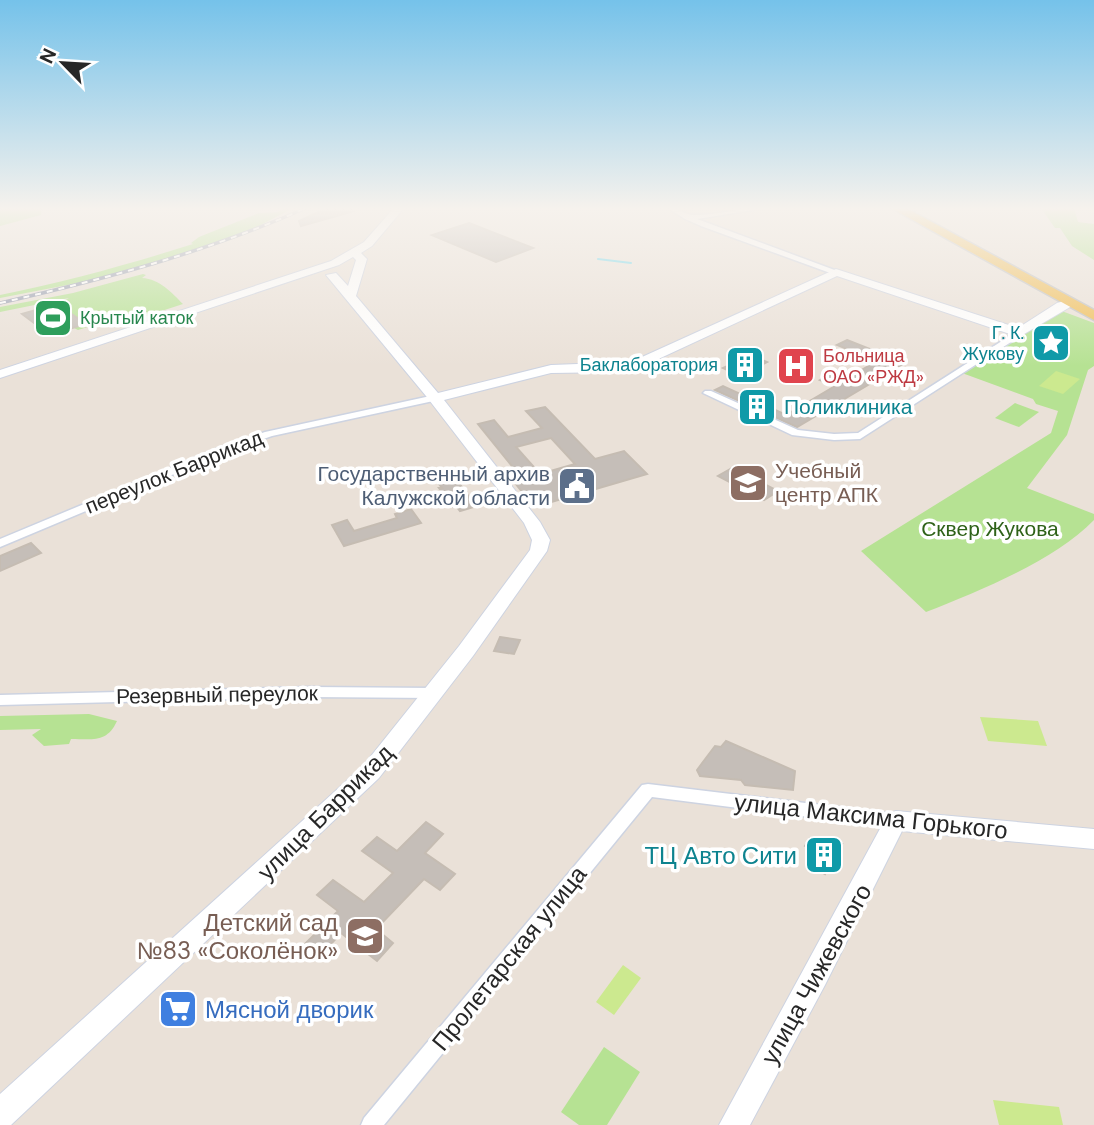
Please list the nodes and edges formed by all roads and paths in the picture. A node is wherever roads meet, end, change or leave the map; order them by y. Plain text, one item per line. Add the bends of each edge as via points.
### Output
1 (347, 260) edge
2 (361, 260) edge
3 (804, 260) edge
4 (993, 260) edge
5 (334, 272) junction
6 (836, 272) junction
7 (355, 276) junction
8 (350, 297) junction
9 (1071, 303) junction
10 (1094, 316) edge
11 (1019, 333) junction
12 (0, 374) edge
13 (708, 393) dead end
14 (435, 398) junction
15 (0, 543) edge
16 (434, 694) junction
17 (0, 700) edge
18 (648, 790) joint
19 (896, 821) junction
20 (1094, 839) edge
21 (0, 1114) edge
22 (371, 1125) edge
23 (734, 1125) edge

1 - 5 street
2 - 7 street
3 - 6 street
4 - 9 main road
5 - 7 street
5 - 8 street
5 - 12 street via 312,271
6 - 11 street
6 - 14 street via 634,365 551,369
7 - 8 street
8 - 14 street
9 - 10 main road
9 - 11 street
11 - 13 street via 860,436 796,433
14 - 15 street, переулок Баррикад via 269,434
14 - 16 street, улица Баррикад via 532,522 541,540 531,564
16 - 17 street, Резервный переулок via 311,692
16 - 21 street, улица Баррикад via 371,772 338,804
18 - 19 street, улица Максима Горького
18 - 22 street, Пролетарская улица
19 - 20 street, улица Максима Горького
19 - 23 street, улица Чижевского

